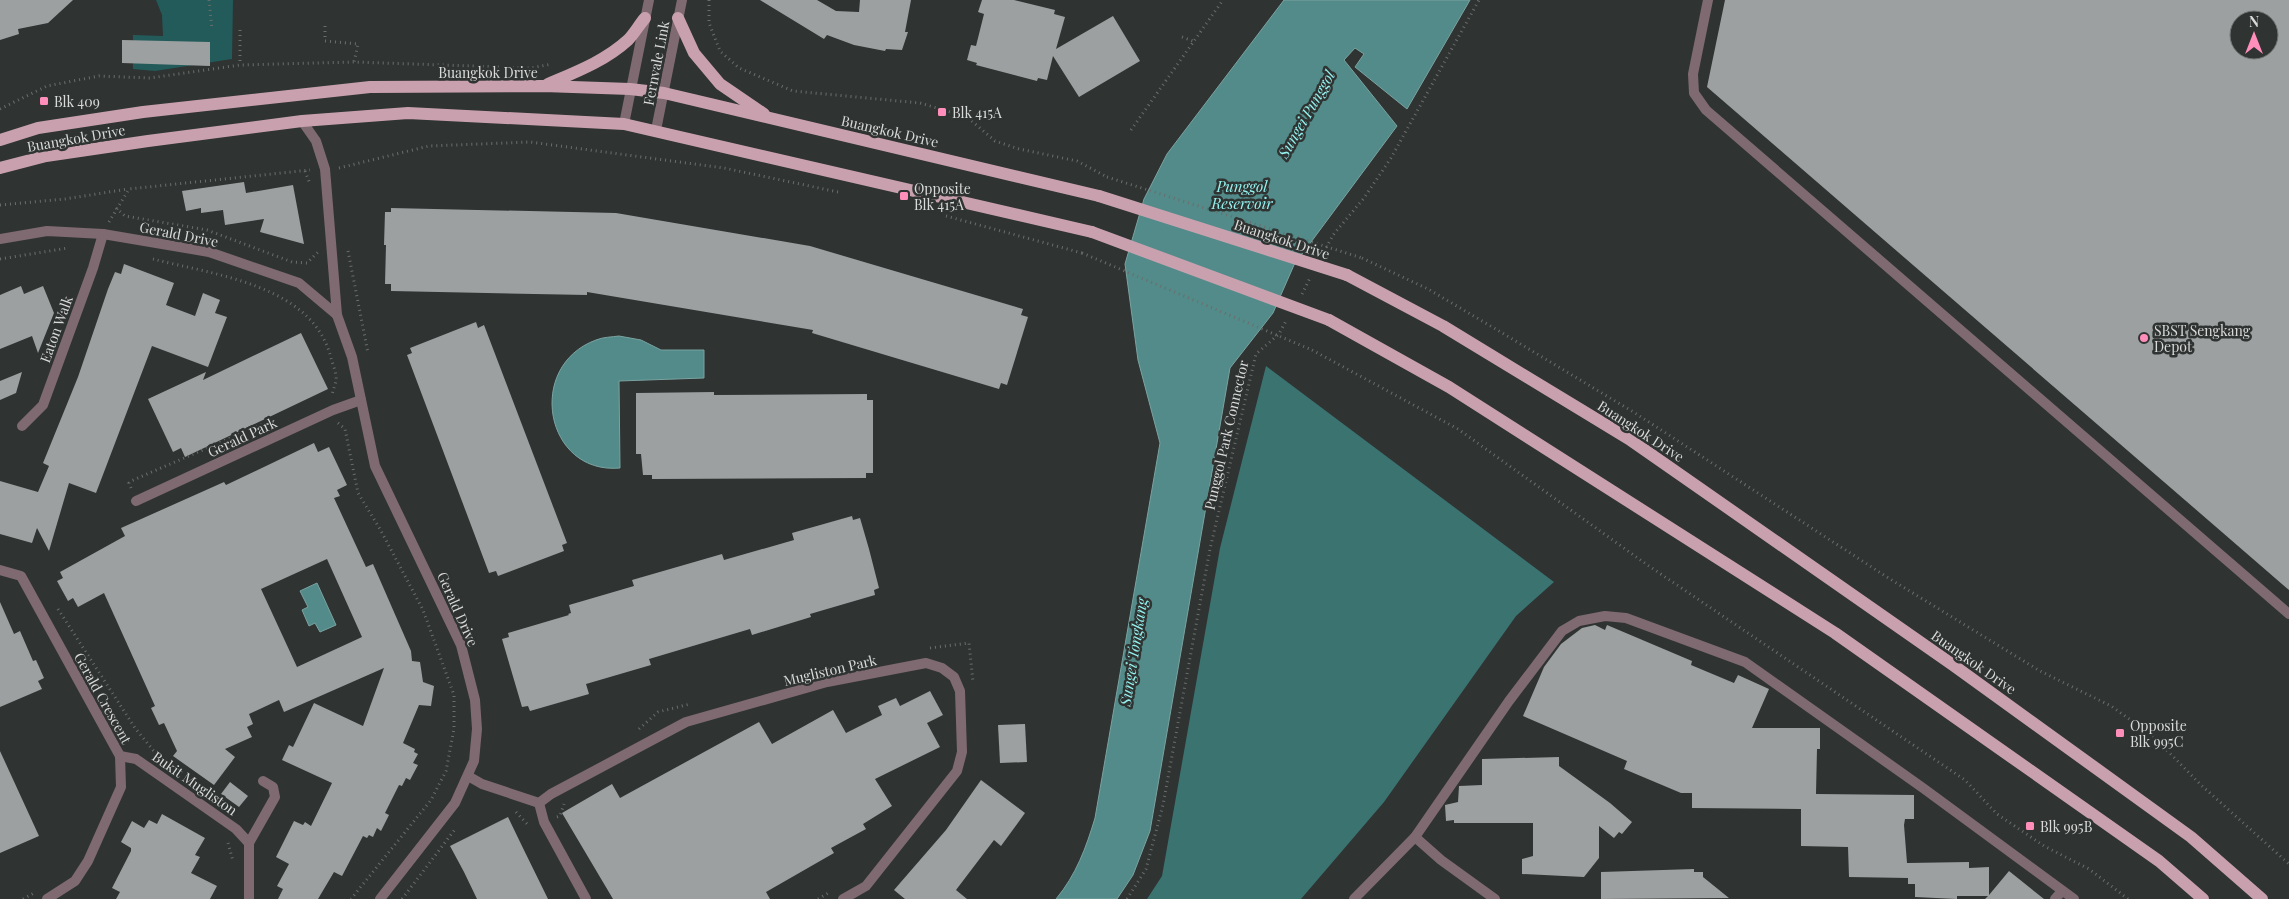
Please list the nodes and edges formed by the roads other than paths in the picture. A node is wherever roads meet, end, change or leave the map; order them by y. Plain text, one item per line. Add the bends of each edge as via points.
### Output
1 (649, 0) edge
2 (682, 0) edge
3 (1708, 0) edge
4 (645, 18) junction
5 (678, 18) junction
6 (544, 86) junction
7 (630, 89) junction
8 (664, 93) junction
9 (770, 118) junction
10 (302, 121) junction
11 (624, 124) junction
12 (656, 130) junction
13 (0, 140) edge
14 (0, 168) edge
15 (103, 234) junction
16 (0, 239) edge
17 (337, 315) junction
18 (361, 400) junction
19 (22, 426) dead end
20 (136, 501) road end
21 (0, 570) edge
22 (2289, 614) edge
23 (120, 756) junction
24 (468, 776) junction
25 (263, 781) dead end
26 (539, 803) junction
27 (1415, 837) junction
28 (249, 843) junction
29 (2058, 895) edge
30 (47, 899) edge
31 (248, 899) edge
32 (380, 899) edge
33 (586, 899) edge
34 (843, 899) edge
35 (1354, 899) edge
36 (1495, 899) edge
37 (2074, 899) edge
38 (2203, 899) edge
39 (2262, 899) edge

1 - 4 street, Fernvale Link
2 - 5 street, Fernvale Link
3 - 22 street via 1693,74 1694,94 1706,110
4 - 6 main road via 628,40 588,68
4 - 7 street, Fernvale Link
5 - 8 street, Fernvale Link
5 - 9 main road via 694,53 720,84
6 - 7 main road, Buangkok Drive
6 - 13 main road, Buangkok Drive via 370,87 143,112 38,128
7 - 8 main road, Buangkok Drive
7 - 11 street, Fernvale Link
8 - 9 main road, Buangkok Drive
8 - 12 street, Fernvale Link
9 - 39 main road, Buangkok Drive, bridge via 1099,196 1347,276 1443,326 1629,439 1945,659 2184,831
10 - 11 main road, Buangkok Drive via 408,113
10 - 14 main road, Buangkok Drive via 46,156
10 - 17 street, Gerald Drive via 316,141 325,169
11 - 12 main road, Buangkok Drive
12 - 38 main road, Buangkok Drive, bridge via 1092,232 1329,320 1449,387 1835,633 2160,861
15 - 16 street, Gerald Drive via 47,231
15 - 17 street, Gerald Drive via 209,252 299,283
15 - 19 street, Eaton Walk via 43,405
17 - 18 street, Gerald Drive via 352,356
18 - 20 street, Gerald Park
18 - 24 street, Gerald Drive via 375,466 449,616 470,674 477,729 474,761
21 - 23 street, Gerald Crescent via 21,576
23 - 28 street, Bukit Mugliston via 136,759 236,829
23 - 30 street, Gerald Crescent via 121,787 88,861 75,882
24 - 26 street via 482,784
24 - 32 street, Gerald Drive via 455,803
25 - 28 street via 273,787 275,797
26 - 33 street via 544,822
26 - 34 street, Mugliston Park via 686,722 836,681 926,663 942,668 954,677 960,691 962,752 957,771 866,886
27 - 29 street via 1562,631 1579,621 1605,616 1626,618 1745,662 1916,783
27 - 35 street
27 - 36 street
28 - 31 street
29 - 37 street

